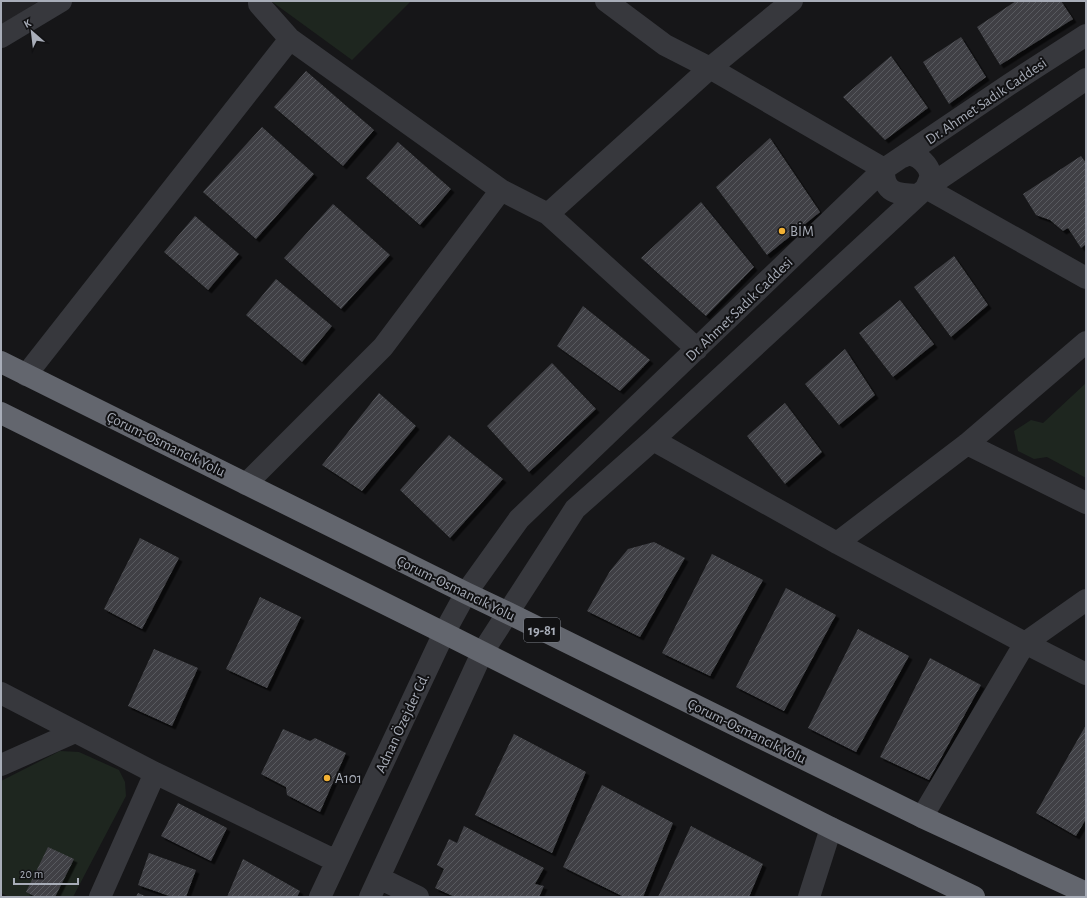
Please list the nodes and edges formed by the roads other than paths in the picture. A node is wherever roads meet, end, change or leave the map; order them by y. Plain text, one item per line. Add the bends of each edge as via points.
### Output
1 (61, 1) edge
2 (259, 1) edge
3 (606, 1) edge
4 (792, 1) edge
5 (1086, 35) edge
6 (1, 38) edge
7 (290, 39) junction
8 (710, 68) junction
9 (1086, 79) edge
10 (902, 157) junction
11 (884, 169) junction
12 (501, 190) junction
13 (922, 192) junction
14 (548, 214) junction
15 (1083, 274) edge
16 (1086, 342) edge
17 (697, 349) junction
18 (1, 362) edge
19 (26, 375) junction
20 (1, 413) edge
21 (653, 440) junction
22 (967, 444) junction
23 (246, 484) junction
24 (1086, 503) edge
25 (838, 543) junction
26 (466, 593) junction
27 (1086, 600) edge
28 (508, 613) junction
29 (444, 633) junction
30 (1025, 643) junction
31 (482, 653) junction
32 (1086, 674) edge
33 (1, 693) edge
34 (75, 732) junction
35 (1, 765) edge
36 (155, 773) junction
37 (922, 817) junction
38 (831, 828) junction
39 (336, 861) junction
40 (374, 887) edge
41 (1086, 893) edge
42 (100, 897) edge
43 (320, 897) edge
44 (418, 897) edge
45 (810, 897) edge
46 (974, 897) edge

1 - 6 street
2 - 7 street
3 - 8 street via 664,45
4 - 8 street
5 - 10 street, Dr. Ahmet Sadık Caddesi
7 - 12 street
7 - 19 street
8 - 11 street
8 - 14 street
9 - 13 street
10 - 11 street, Dr. Ahmet Sadık Caddesi
10 - 13 street via 912,155 925,163 930,172 929,180
11 - 13 street via 886,183 896,193
11 - 17 street, Dr. Ahmet Sadık Caddesi
12 - 14 street
12 - 23 street via 383,347
13 - 15 street
13 - 21 street
14 - 17 street
16 - 22 street
17 - 26 street, Dr. Ahmet Sadık Caddesi via 519,519
18 - 19 highway, Çorum-Osmancık Yolu / 19-81
19 - 23 highway, Çorum-Osmancık Yolu / 19-81
20 - 29 highway
21 - 25 street
21 - 28 street via 575,509
22 - 24 street
22 - 25 street
23 - 26 highway, Çorum-Osmancık Yolu / 19-81
25 - 30 street
26 - 28 highway, Çorum-Osmancık Yolu / 19-81
26 - 29 street, Adnan Özejder Cd.
27 - 30 street
28 - 31 street
28 - 37 highway, Çorum-Osmancık Yolu / 19-81
29 - 31 highway
29 - 39 street, Adnan Özejder Cd.
30 - 32 street
30 - 37 street
31 - 38 highway
31 - 40 street
33 - 34 street
34 - 35 street
34 - 36 street
36 - 39 street
36 - 42 street
37 - 41 highway, Çorum-Osmancık Yolu / 19-81
38 - 45 street
38 - 46 highway
39 - 43 street, Adnan Özejder Cd.
40 - 44 street

